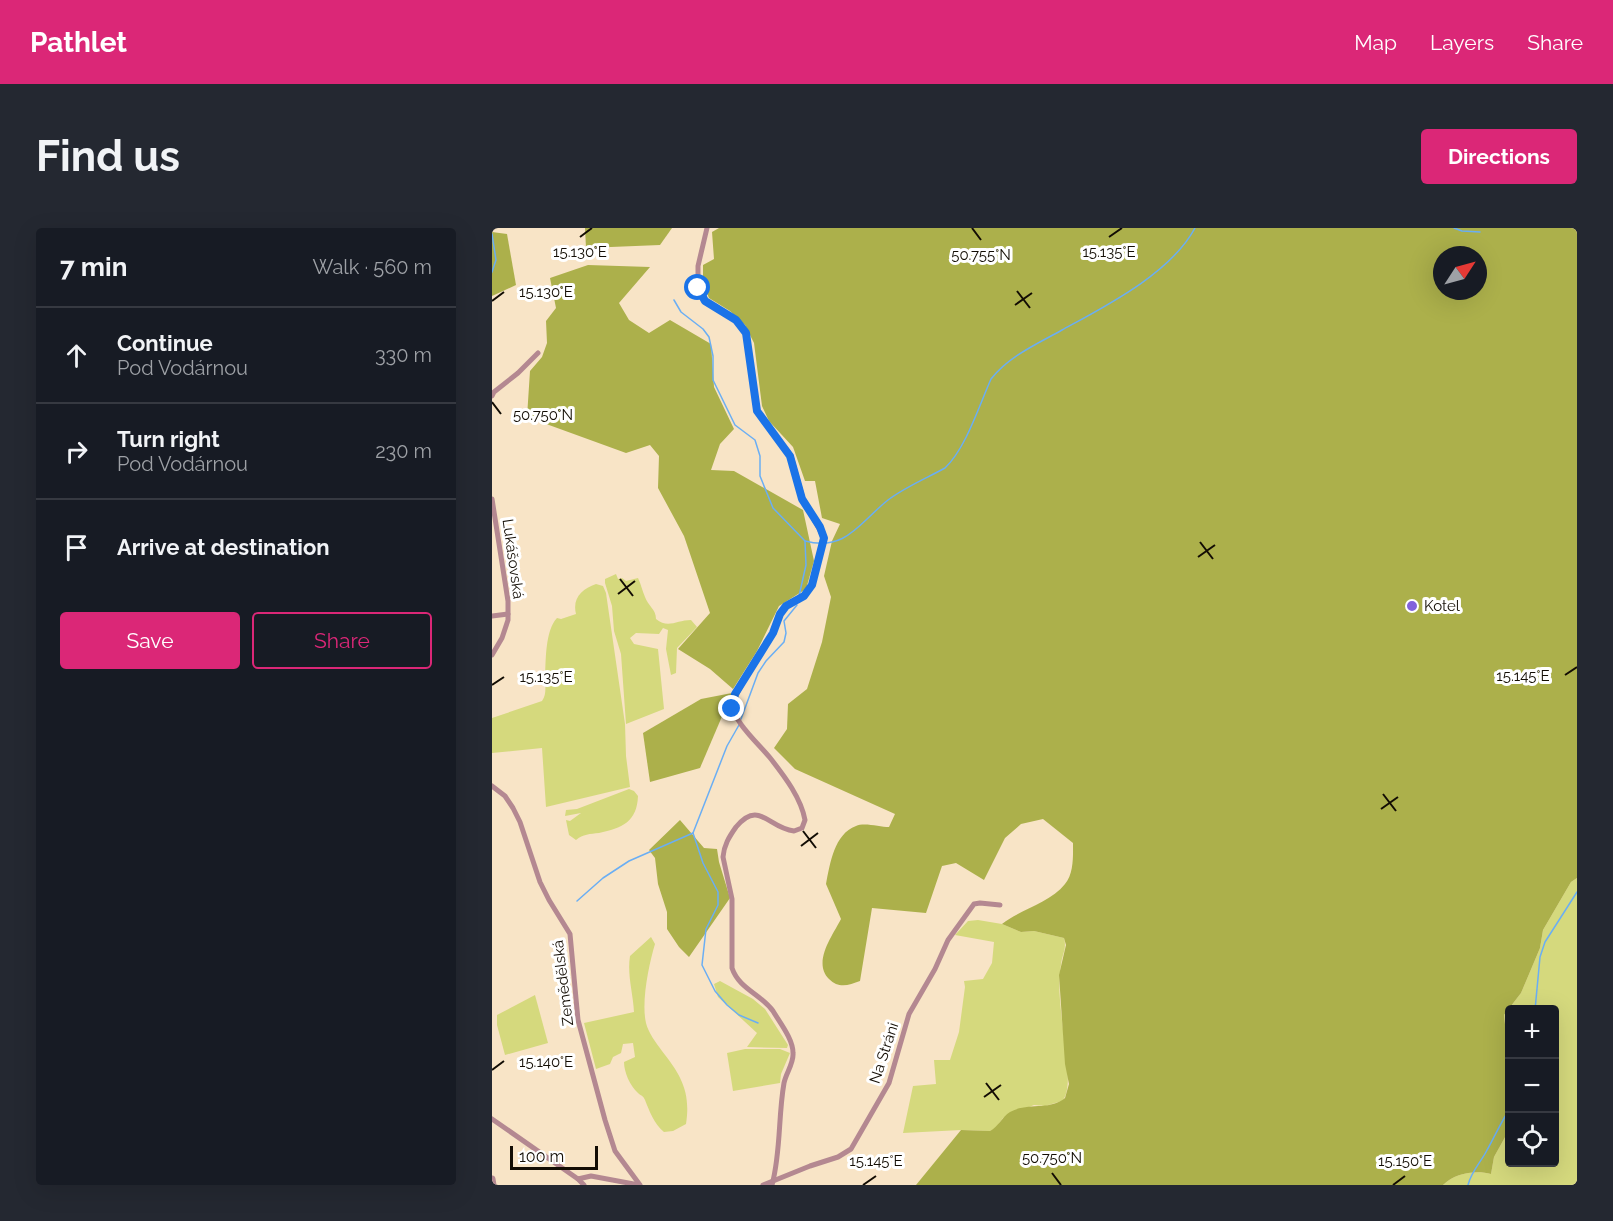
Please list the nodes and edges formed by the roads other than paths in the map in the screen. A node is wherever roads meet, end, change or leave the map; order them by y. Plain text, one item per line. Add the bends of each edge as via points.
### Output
1 (707, 228) edge
2 (538, 353) dead end
3 (492, 396) edge
4 (492, 499) edge
5 (508, 614) junction
6 (492, 616) edge
7 (492, 655) edge
8 (492, 786) edge
9 (1000, 904) dead end
10 (492, 1119) edge
11 (492, 1179) edge
12 (578, 1179) junction
13 (772, 1183) edge
14 (493, 1185) edge
15 (584, 1185) edge
16 (640, 1185) edge
17 (763, 1185) edge

1 - 13 street via 698,266 698,288 705,301 736,320 746,333 757,411 790,456 802,499 820,527 824,543 812,585 780,614 732,703 736,718 791,787 806,820 802,828 794,831 759,814 749,815 725,843 723,857 732,899 732,968 739,982 771,1009 793,1053 784,1085
2 - 3 street
4 - 5 street, Lukášovská
5 - 6 street
5 - 7 street, Lukášovská via 502,638
8 - 16 street, Zemědělská via 513,808 540,882 570,934 578,1020 605,1120 615,1151
9 - 13 street, Na Stráni via 974,904 956,926 909,1014 889,1083 851,1149
10 - 12 street
11 - 14 street
12 - 15 street
12 - 16 street via 591,1176
13 - 17 street, Na Stráni

